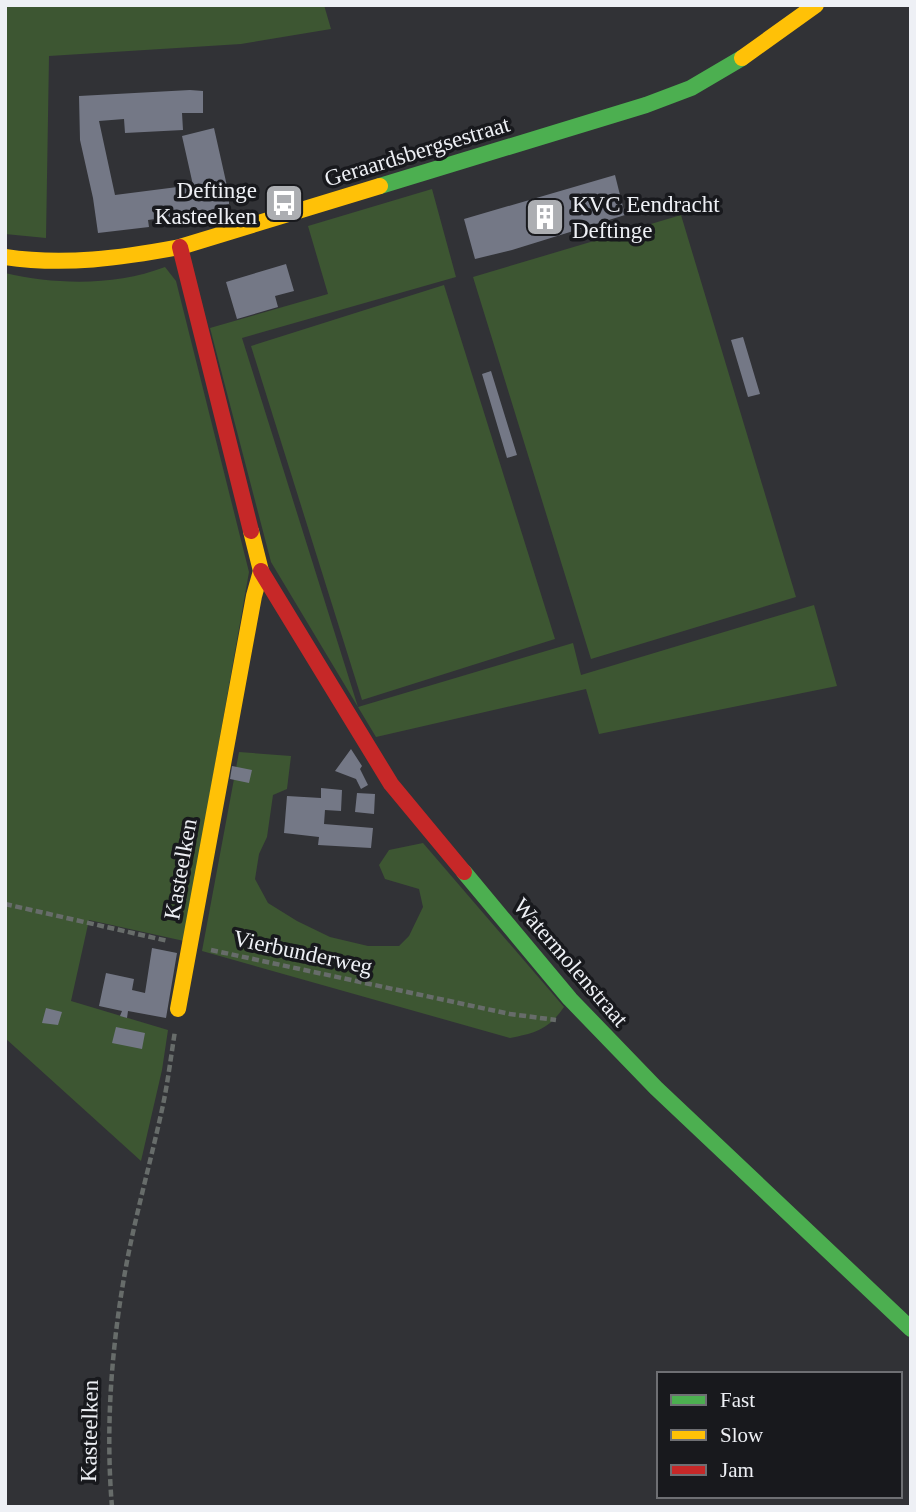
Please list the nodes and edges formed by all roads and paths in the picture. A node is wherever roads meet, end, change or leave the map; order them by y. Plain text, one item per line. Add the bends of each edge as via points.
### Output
1 (817, 5) edge
2 (180, 247) junction
3 (5, 257) edge
4 (261, 570) junction
5 (5, 904) edge
6 (189, 945) junction
7 (178, 1009) joint
8 (558, 1020) dead end
9 (911, 1329) edge
10 (112, 1507) edge

1 - 2 street, Geraardsbergsestraat via 741,59 691,88 646,106
2 - 3 street, Geraardsbergsestraat via 85,263
2 - 4 street, Kasteelken
4 - 6 street, Kasteelken
4 - 9 street, Watermolenstraat via 391,783 562,989 656,1088
5 - 6 path, Vierbunderweg
6 - 7 street, Kasteelken
6 - 8 path, Vierbunderweg
7 - 10 path, Kasteelken via 163,1104 118,1315 110,1436

